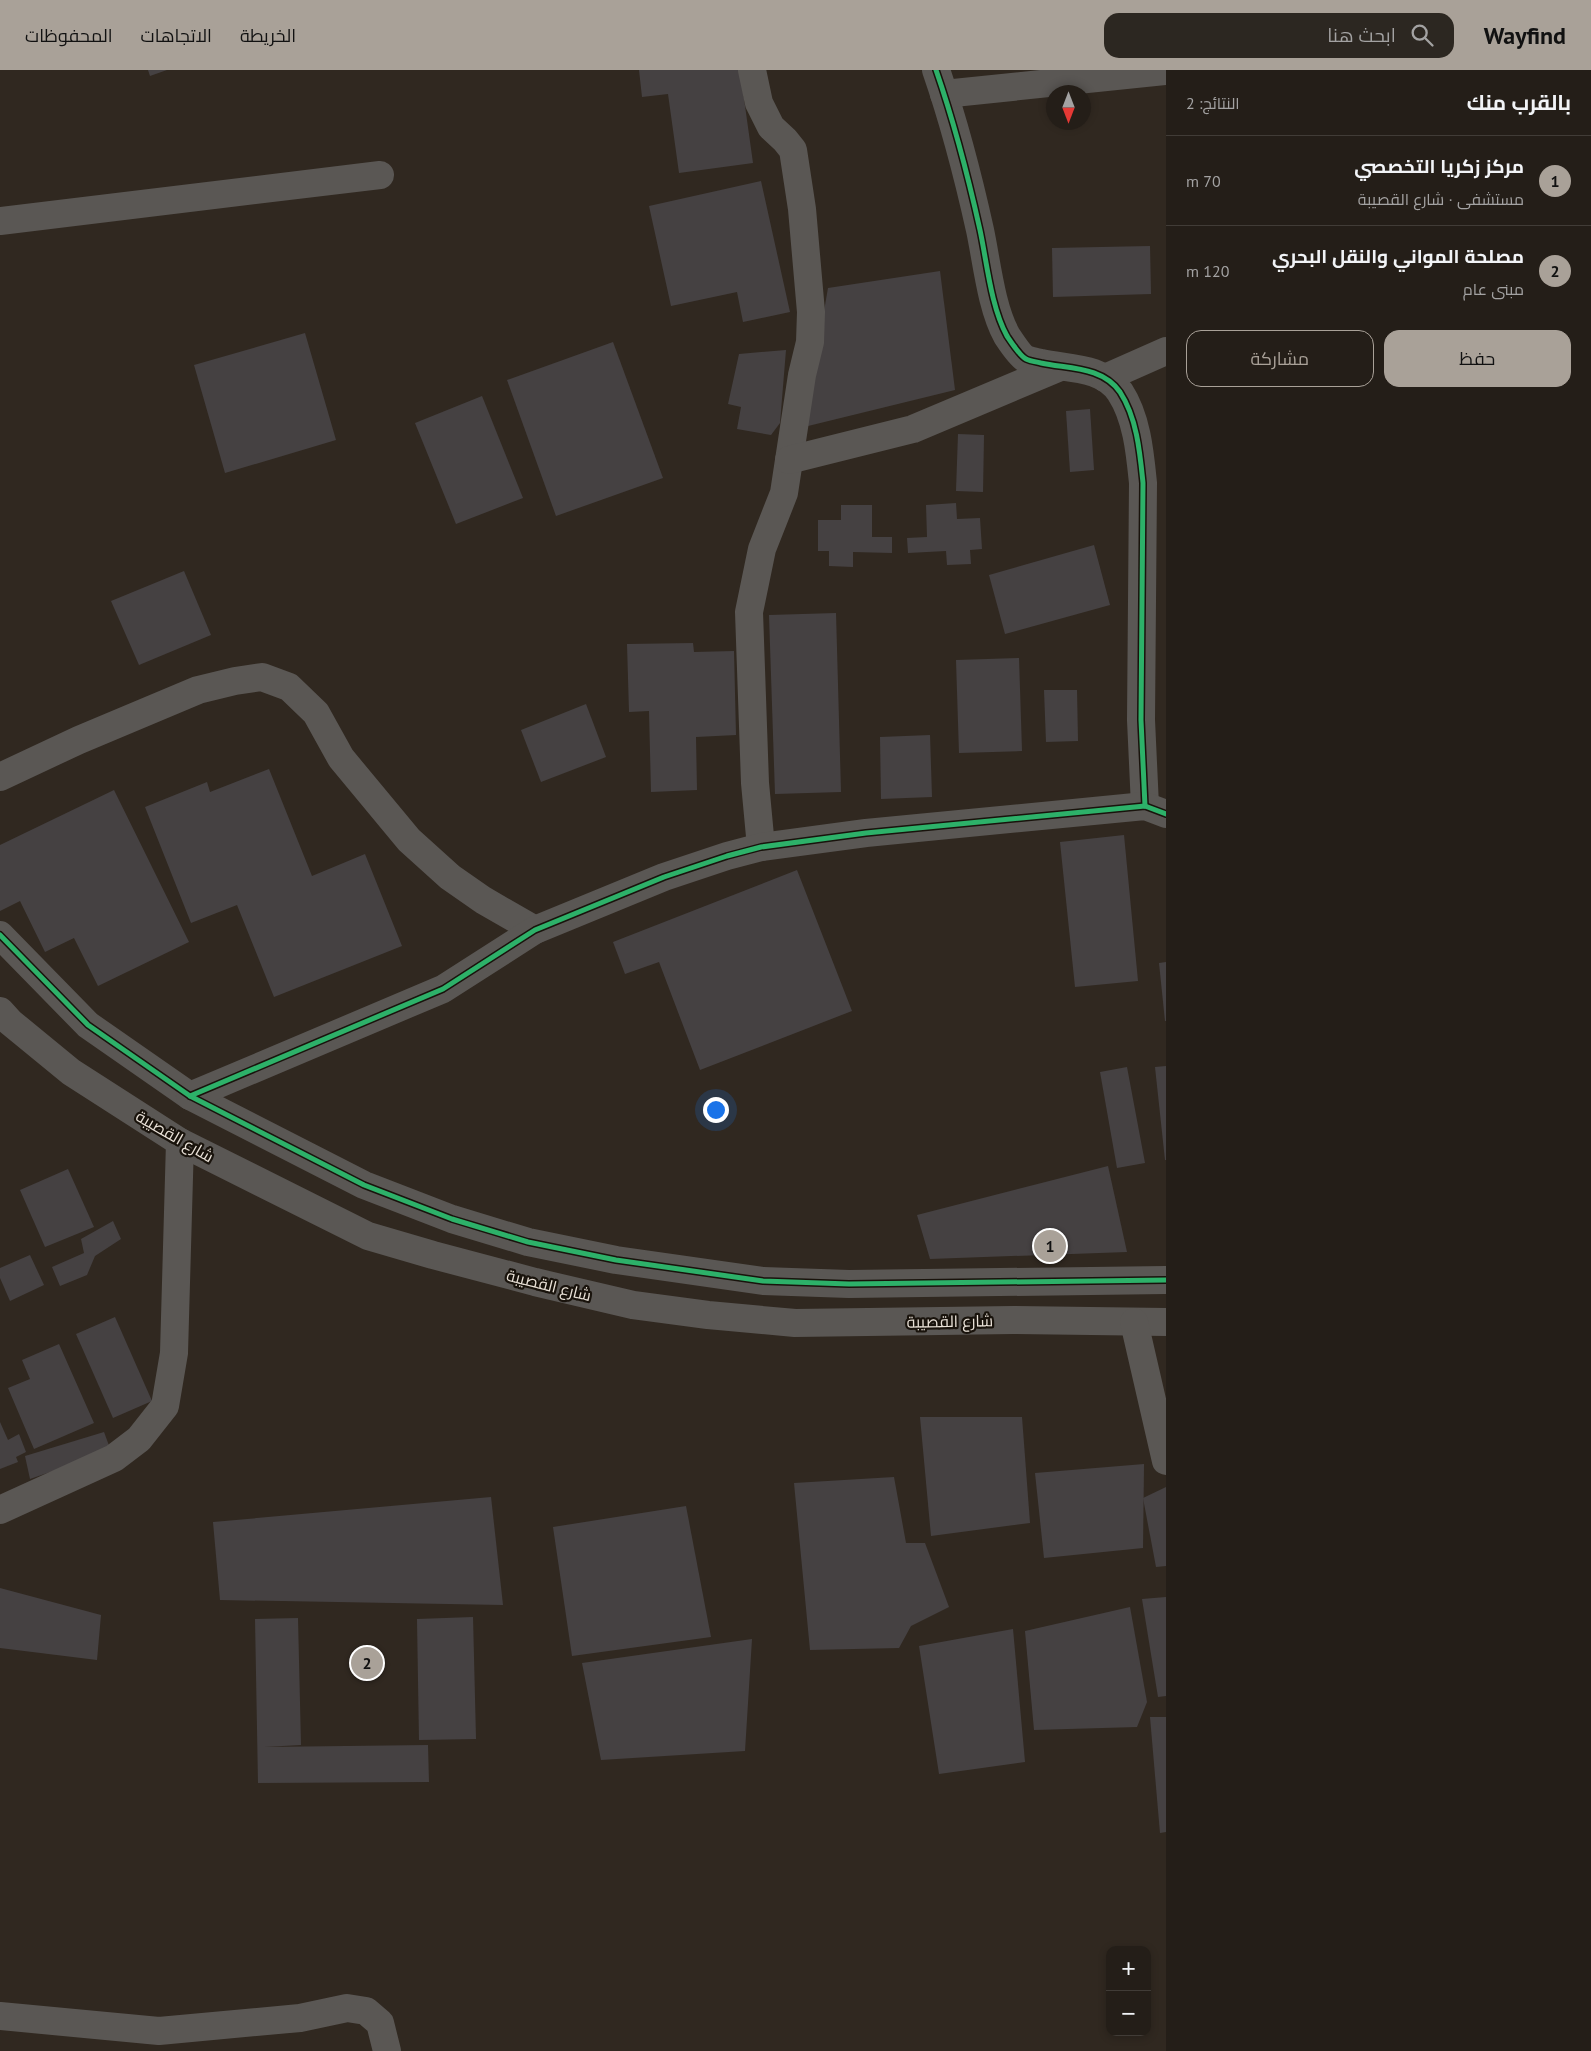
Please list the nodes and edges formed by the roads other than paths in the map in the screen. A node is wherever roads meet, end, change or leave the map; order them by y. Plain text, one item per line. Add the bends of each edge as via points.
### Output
1 (752, 70) edge
2 (1166, 71) edge
3 (940, 82) edge
4 (380, 175) dead end
5 (0, 221) edge
6 (1166, 351) edge
7 (1060, 367) junction
8 (1105, 378) junction
9 (789, 460) junction
10 (0, 778) edge
11 (1156, 810) edge
12 (761, 847) junction
13 (535, 930) junction
14 (0, 935) edge
15 (0, 1011) edge
16 (190, 1096) junction
17 (180, 1142) junction
18 (1166, 1280) edge
19 (1134, 1322) junction
20 (1166, 1322) edge
21 (1166, 1461) edge
22 (0, 1510) edge
23 (0, 2016) edge
24 (388, 2051) edge

1 - 9 street via 759,103 770,127 793,150 807,264 810,342
2 - 3 street
3 - 7 street via 972,197 997,308 1007,336 1026,359
4 - 5 street
6 - 8 street
7 - 8 street via 1078,368
7 - 9 street via 913,429
8 - 11 street via 1120,392 1131,415 1139,447 1143,483 1141,720
9 - 12 street via 784,493 762,549 749,612 755,783
10 - 13 street via 79,740 198,690 262,677 289,687 316,713 341,758 409,840 450,878
11 - 12 street via 866,833
12 - 13 street via 664,877
13 - 16 street via 443,988
14 - 16 street via 88,1025
15 - 17 street, شارع القصيبة via 71,1072
16 - 18 street via 364,1185 452,1219 528,1242 616,1260 763,1281 858,1284
17 - 19 street, شارع القصيبة via 368,1236 526,1280 633,1305 795,1323
17 - 22 street via 174,1353 165,1406 139,1439 114,1458
19 - 20 street, شارع القصيبة
19 - 21 street
23 - 24 street via 159,2031 300,2018 347,2008 366,2011 380,2023

